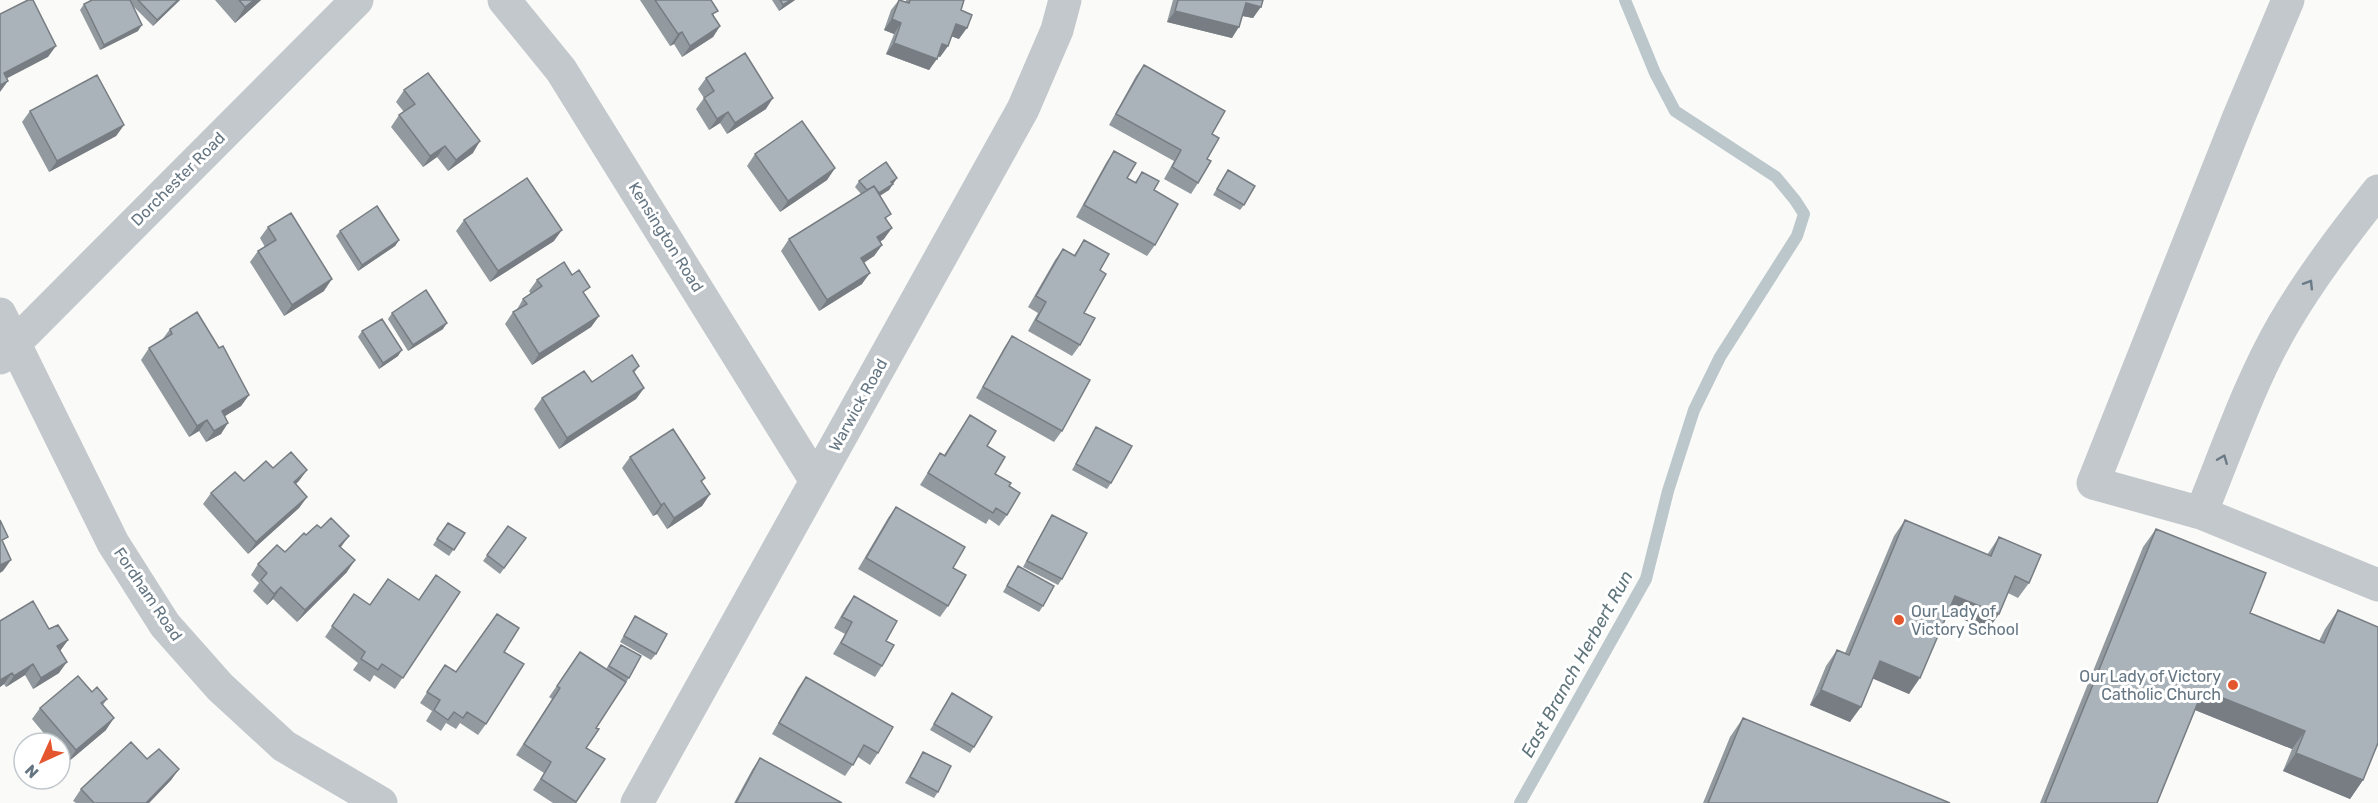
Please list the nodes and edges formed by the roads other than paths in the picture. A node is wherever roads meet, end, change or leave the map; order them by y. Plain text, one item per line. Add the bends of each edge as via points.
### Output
1 (357, 0) edge
2 (504, 0) edge
3 (1065, 0) edge
4 (2288, 0) edge
5 (2378, 191) edge
6 (0, 314) edge
7 (7, 351) edge
8 (816, 481) junction
9 (2201, 513) junction
10 (2378, 585) edge
11 (381, 803) edge
12 (637, 803) edge

1 - 7 street, Dorchester Road
2 - 8 street, Kensington Road via 561,70
3 - 8 street, Warwick Road via 1057,30 1023,109
4 - 9 street via 2093,483
9 -> 5 street via 2282,326 2326,257
6 - 7 street, Fordham Road
7 - 11 street, Fordham Road via 113,543 165,625 220,687 284,746
8 - 12 street, Warwick Road
9 - 10 street

